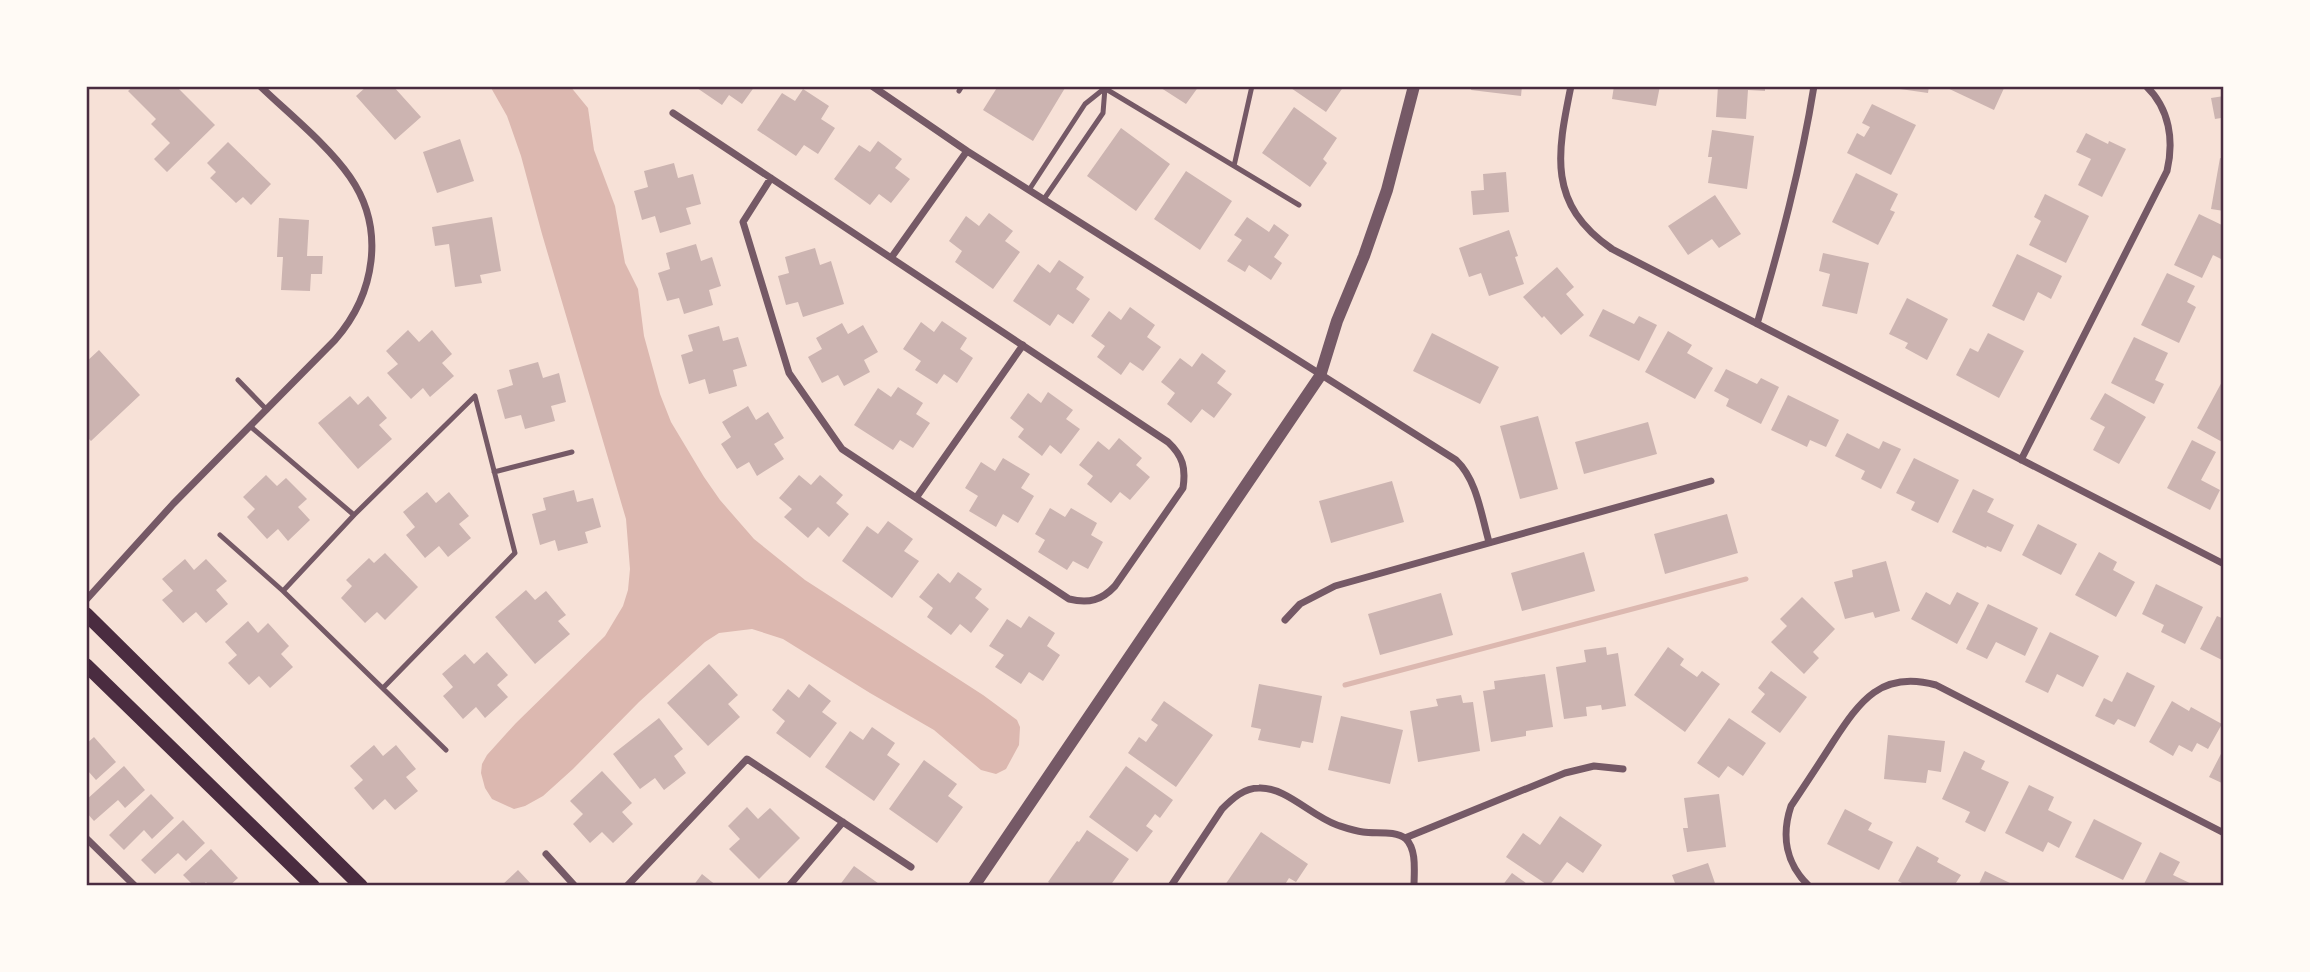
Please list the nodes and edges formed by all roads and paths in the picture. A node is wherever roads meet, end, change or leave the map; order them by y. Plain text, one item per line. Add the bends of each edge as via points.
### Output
1 (260, 86) edge
2 (872, 86) edge
3 (1252, 86) edge
4 (1413, 86) edge
5 (1571, 86) edge
6 (1814, 86) edge
7 (2146, 86) edge
8 (1103, 87) edge
9 (673, 113) dead end
10 (967, 151) junction
11 (1234, 166) junction
12 (771, 178) junction
13 (1029, 190) junction
14 (1044, 199) junction
15 (1299, 205) dead end
16 (891, 258) junction
17 (1757, 324) junction
18 (1023, 345) junction
19 (1320, 376) junction
20 (238, 380) dead end
21 (267, 410) junction
22 (250, 426) junction
23 (572, 452) dead end
24 (2021, 460) junction
25 (494, 472) junction
26 (1711, 481) dead end
27 (916, 498) junction
28 (354, 515) junction
29 (219, 534) dead end
30 (1489, 541) junction
31 (2224, 564) edge
32 (283, 591) junction
33 (86, 600) edge
34 (86, 614) edge
35 (1285, 620) dead end
36 (86, 665) edge
37 (383, 688) junction
38 (446, 750) dead end
39 (1623, 769) dead end
40 (843, 822) junction
41 (2224, 833) edge
42 (86, 838) edge
43 (1405, 838) junction
44 (546, 854) dead end
45 (911, 867) dead end
46 (135, 886) edge
47 (313, 886) edge
48 (361, 886) edge
49 (575, 886) edge
50 (627, 886) edge
51 (789, 886) edge
52 (974, 886) edge
53 (1171, 886) edge
54 (1414, 886) edge
55 (1809, 886) edge

1 - 21 street via 349,177 364,203 372,246 370,275 354,316
2 - 10 street
3 - 11 lane
4 - 19 street via 1387,190
5 - 17 street via 1560,163 1570,203 1582,222 1612,249
6 - 17 street via 1797,177
7 - 24 street via 2159,102 2169,128 2167,171
8 - 11 lane
8 - 13 lane via 1085,104
8 - 14 lane via 1103,113
9 - 12 street
10 - 13 street
10 - 16 street
11 - 15 lane
12 - 16 street
12 - 27 street via 743,222 789,373 842,449
13 - 14 street
14 - 19 street
16 - 18 street
17 - 24 street
18 - 27 street
18 - 27 street via 1168,442 1183,463 1183,488 1115,586 1095,600 1069,599
19 - 30 street via 1456,460 1471,480
19 - 52 street
20 - 21 lane
21 - 22 street
22 - 28 lane
22 - 33 street
23 - 25 lane
24 - 31 street
25 - 28 lane via 475,396
25 - 37 lane via 515,552
26 - 30 street
28 - 32 lane
29 - 32 lane
30 - 35 street via 1335,586 1300,604
32 - 37 lane
34 - 48 main road
36 - 47 main road
37 - 38 lane
39 - 43 street via 1594,766 1565,772
40 - 45 street
40 - 50 street via 747,759
40 - 51 street
41 - 55 street via 1936,685 1909,680 1884,686 1862,701 1791,806 1786,844 1794,869
42 - 46 street
43 - 53 street via 1347,829 1273,789 1252,789 1232,798
43 - 54 street via 1413,849
44 - 49 street

